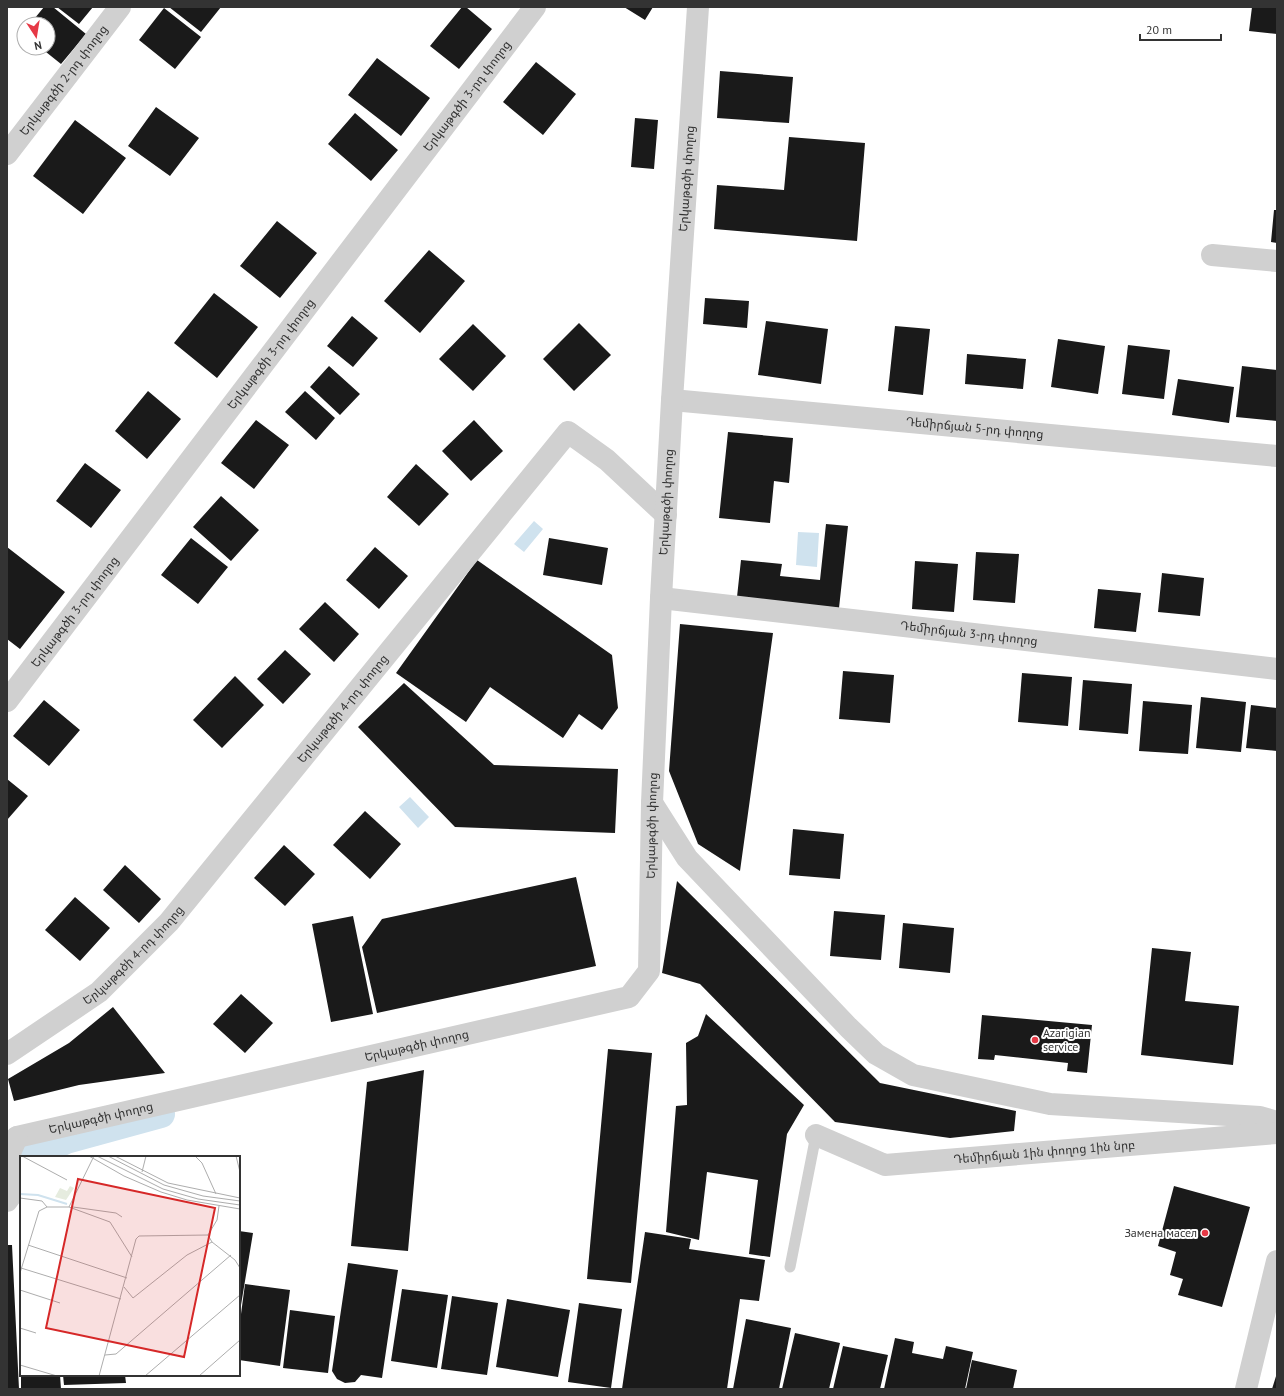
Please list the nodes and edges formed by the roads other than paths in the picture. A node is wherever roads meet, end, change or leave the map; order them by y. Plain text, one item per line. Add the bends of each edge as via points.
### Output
1 (120, 7) edge
2 (535, 7) edge
3 (698, 7) edge
4 (7, 154) edge
5 (1212, 255) dead end
6 (1277, 261) edge
7 (672, 400) junction
8 (1277, 456) edge
9 (666, 515) junction
10 (661, 598) junction
11 (1277, 669) edge
12 (7, 700) edge
13 (652, 803) junction
14 (7, 1054) edge
15 (1277, 1122) edge
16 (12, 1132) edge
17 (1277, 1133) edge
18 (816, 1135) joint
19 (14, 1193) edge
20 (1277, 1261) edge
21 (790, 1268) dead end
22 (1246, 1389) edge

1 - 4 street, Երկաթգծի 2-րդ փողոց
2 - 12 street, Երկաթգծի 3-րդ փողոց
3 - 7 street, Երկաթգծի փողոց
5 - 6 street
7 - 8 street, Դեմիրճյան 5-րդ փողոց
7 - 9 street, Երկաթգծի փողոց
9 - 10 street, Երկաթգծի փողոց
9 - 14 street, Երկաթգծի 4-րդ փողոց via 607,460 568,432 169,922 99,992
10 - 11 street, Դեմիրճյան 3-րդ փողոց
10 - 13 street, Երկաթգծի փողոց
13 - 15 street via 687,858 848,1027 876,1054 913,1076 1050,1104 1260,1117
13 - 16 street, Երկաթգծի փողոց via 649,971 629,997
16 - 19 street via 9,1155
17 - 18 street, Դեմիրճյան 1ին փողոց 1ին նրբ via 885,1165
18 - 21 lane
20 - 22 street

